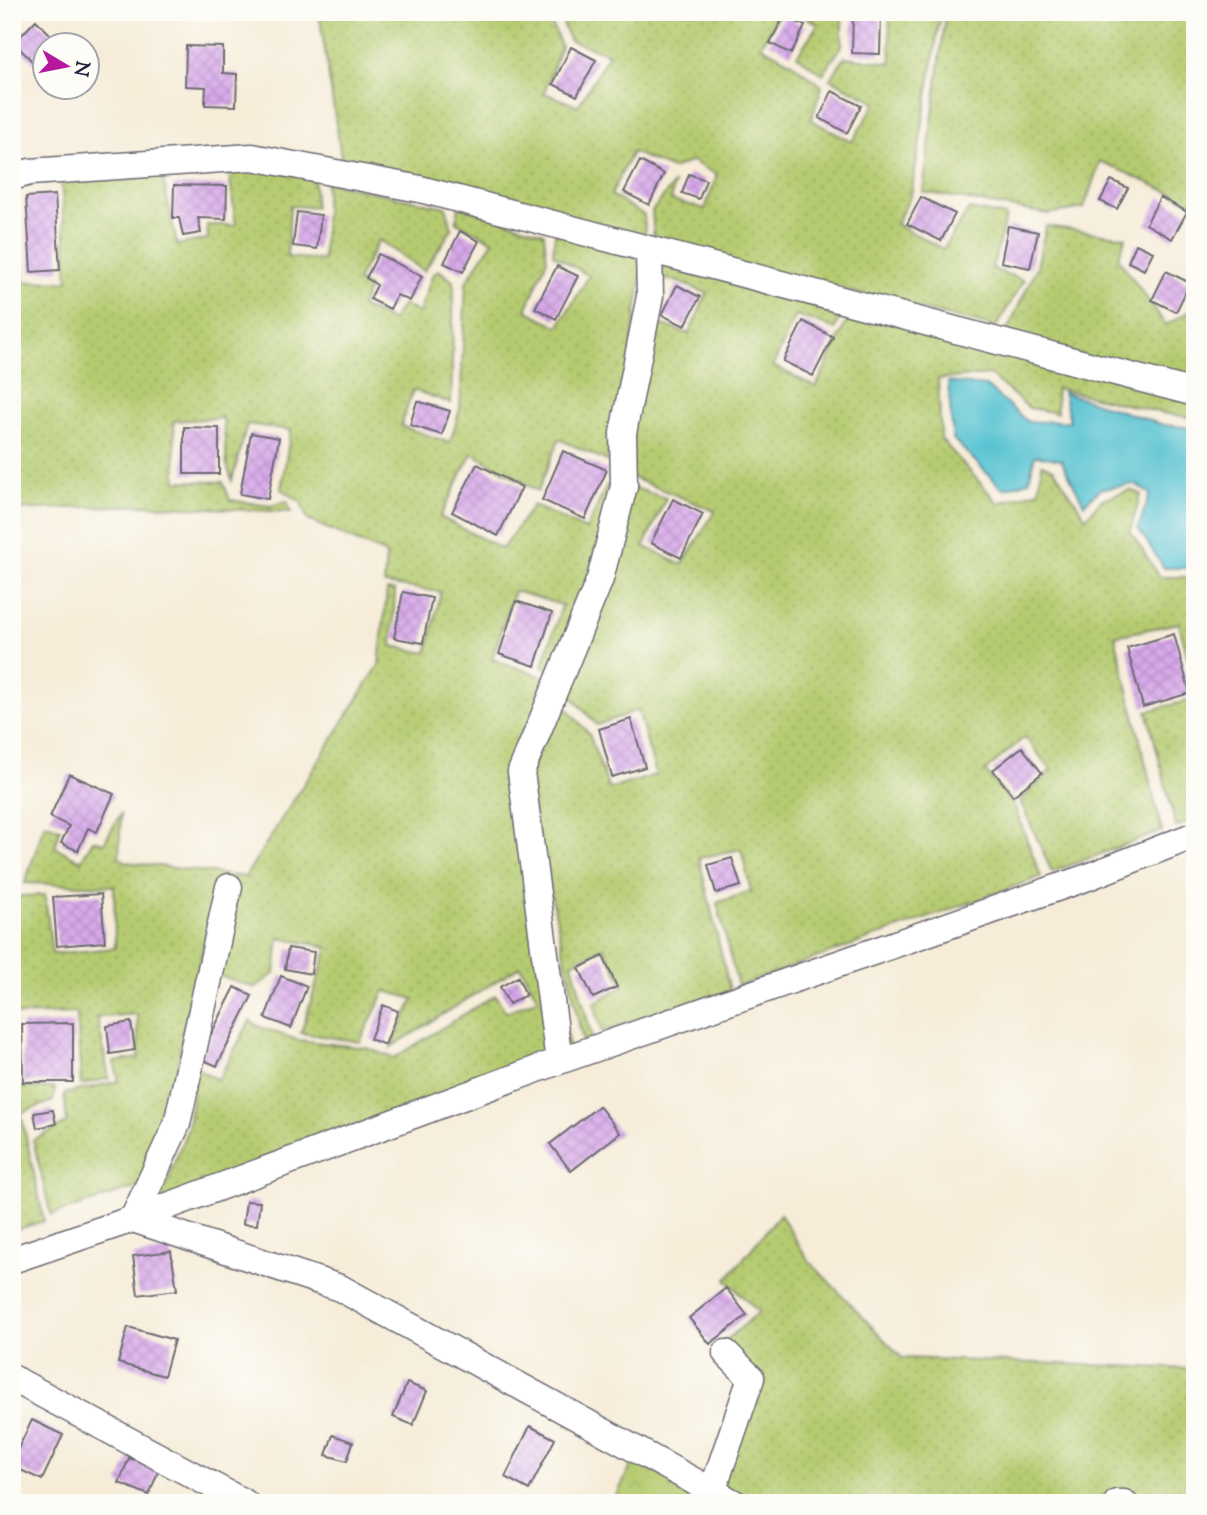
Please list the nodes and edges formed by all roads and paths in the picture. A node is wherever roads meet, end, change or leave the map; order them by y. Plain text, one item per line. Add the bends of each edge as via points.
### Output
1 (12, 177) edge
2 (649, 251) junction
3 (1195, 393) edge
4 (1195, 835) edge
5 (229, 887) dead end
6 (559, 1061) junction
7 (133, 1219) junction
8 (12, 1261) edge
9 (726, 1353) dead end
10 (12, 1378) edge
11 (723, 1497) edge
12 (245, 1503) edge
13 (1117, 1503) edge
14 (1124, 1503) edge

1 - 2 street via 30,172 252,158 420,189
2 - 3 street
2 - 6 street via 650,296 623,433 624,486 600,579 521,772
4 - 6 street via 1088,877
5 - 7 street via 177,1124
6 - 7 street
7 - 8 street
7 - 11 street via 340,1288
9 - 11 street via 751,1378
10 - 12 street
13 - 14 street

